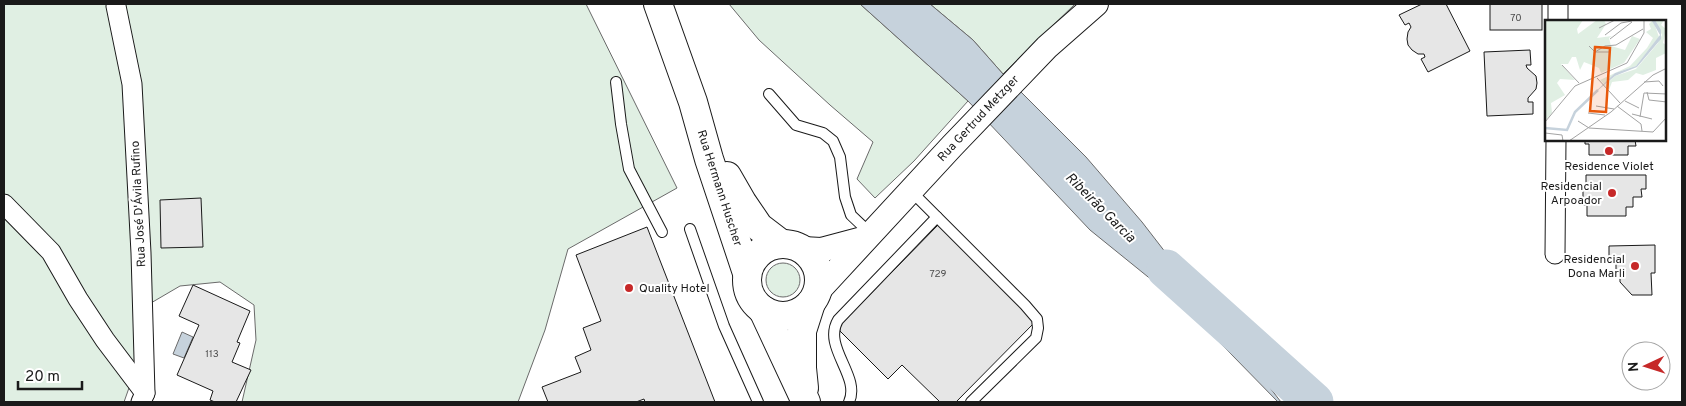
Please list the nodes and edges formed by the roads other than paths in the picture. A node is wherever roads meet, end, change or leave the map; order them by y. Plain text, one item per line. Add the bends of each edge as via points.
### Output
1 (658, 4) edge
2 (1096, 4) edge
3 (1558, 4) edge
4 (116, 6) dead end
5 (1558, 20) edge
6 (616, 82) dead end
7 (769, 94) dead end
8 (693, 102) junction
9 (1556, 141) edge
10 (910, 190) junction
11 (4, 204) edge
12 (937, 217) junction
13 (690, 228) dead end
14 (662, 232) dead end
15 (869, 236) junction
16 (791, 246) junction
17 (1554, 254) dead end
18 (748, 273) junction
19 (814, 297) junction
20 (763, 310) junction
21 (143, 398) edge
22 (758, 402) edge
23 (806, 402) edge
24 (849, 402) edge
25 (971, 402) edge

1 - 8 main road, Rua Hermann Huscher
2 - 10 street, Rua Gertrud Metzger via 1047,46
3 - 5 street
4 - 21 street, Rua José D'Ávila Rufino via 132,84 141,253
6 - 14 lane via 629,169
7 - 15 lane via 796,125 823,133 834,141 851,215
8 - 16 main road, Rua Hermann Huscher via 717,157 759,227
8 - 18 main road, Rua Hermann Huscher
9 - 17 street
10 - 12 lane
10 - 15 street, Rua Gertrud Metzger
11 - 21 street via 51,252
12 - 24 lane via 834,326 835,344 852,390
12 - 25 lane via 1037,319 1036,338
13 - 22 lane via 724,326
15 - 16 street via 821,250
15 - 19 street, Rua Gertrud Metzger
16 - 18 main road via 769,246 759,253
16 - 19 main road via 814,260 819,275
18 - 20 main road via 748,287 753,300
19 - 20 main road via 803,311 793,315 783,317
19 - 23 main road via 802,331
20 - 23 main road

